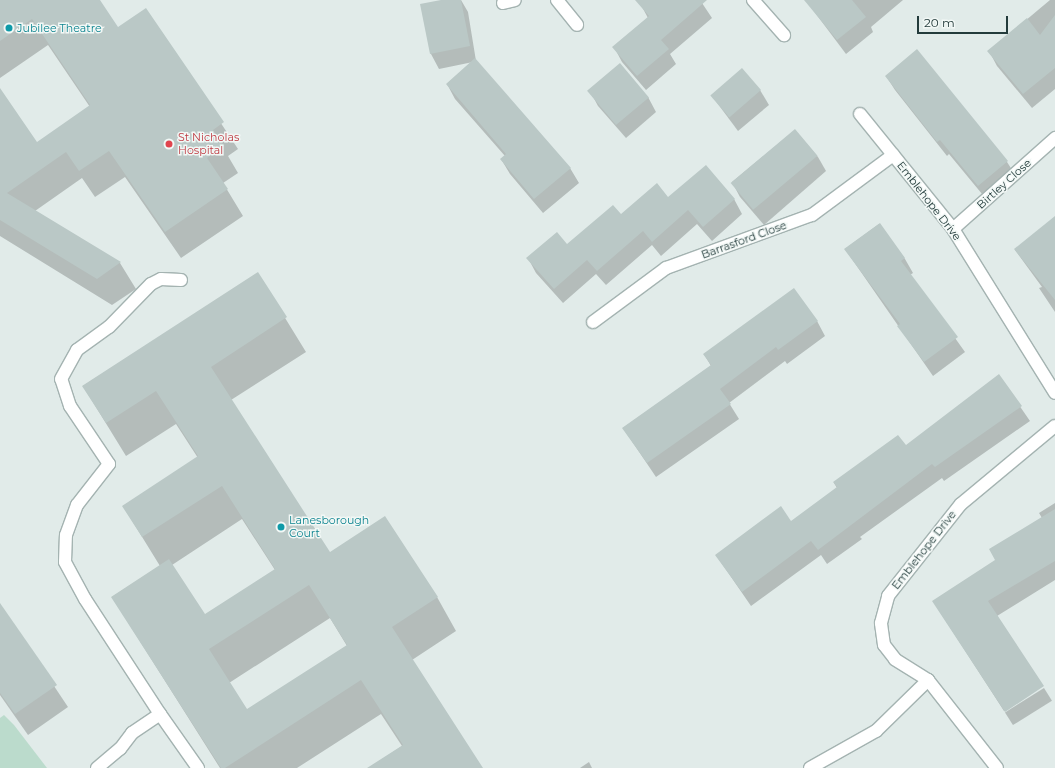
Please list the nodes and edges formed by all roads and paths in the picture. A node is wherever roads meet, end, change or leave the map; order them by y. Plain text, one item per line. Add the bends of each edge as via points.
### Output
1 (515, 0) edge
2 (557, 0) edge
3 (753, 0) edge
4 (503, 3) dead end
5 (577, 25) dead end
6 (784, 35) dead end
7 (860, 114) dead end
8 (1055, 138) edge
9 (893, 155) junction
10 (953, 229) junction
11 (181, 280) dead end
12 (593, 322) dead end
13 (1055, 393) edge
14 (1055, 426) edge
15 (928, 680) junction
16 (160, 714) junction
17 (97, 768) edge
18 (198, 768) edge
19 (810, 768) edge
20 (997, 768) edge

1 - 4 street
2 - 5 street
3 - 6 street
7 - 9 street, Emblehope Drive
8 - 10 street, Birtley Close
9 - 10 street, Emblehope Drive
9 - 12 street, Barrasford Close via 812,215 666,268
10 - 13 street, Emblehope Drive
11 - 16 street via 161,279 151,284 109,326 77,350 60,379 70,406 109,464 77,506 66,535 65,562 85,599
14 - 15 street, Emblehope Drive via 961,504 888,596 881,623 884,645 895,659
15 - 19 street via 876,732
15 - 20 street, Emblehope Drive
16 - 17 street via 132,733 120,749
16 - 18 street

